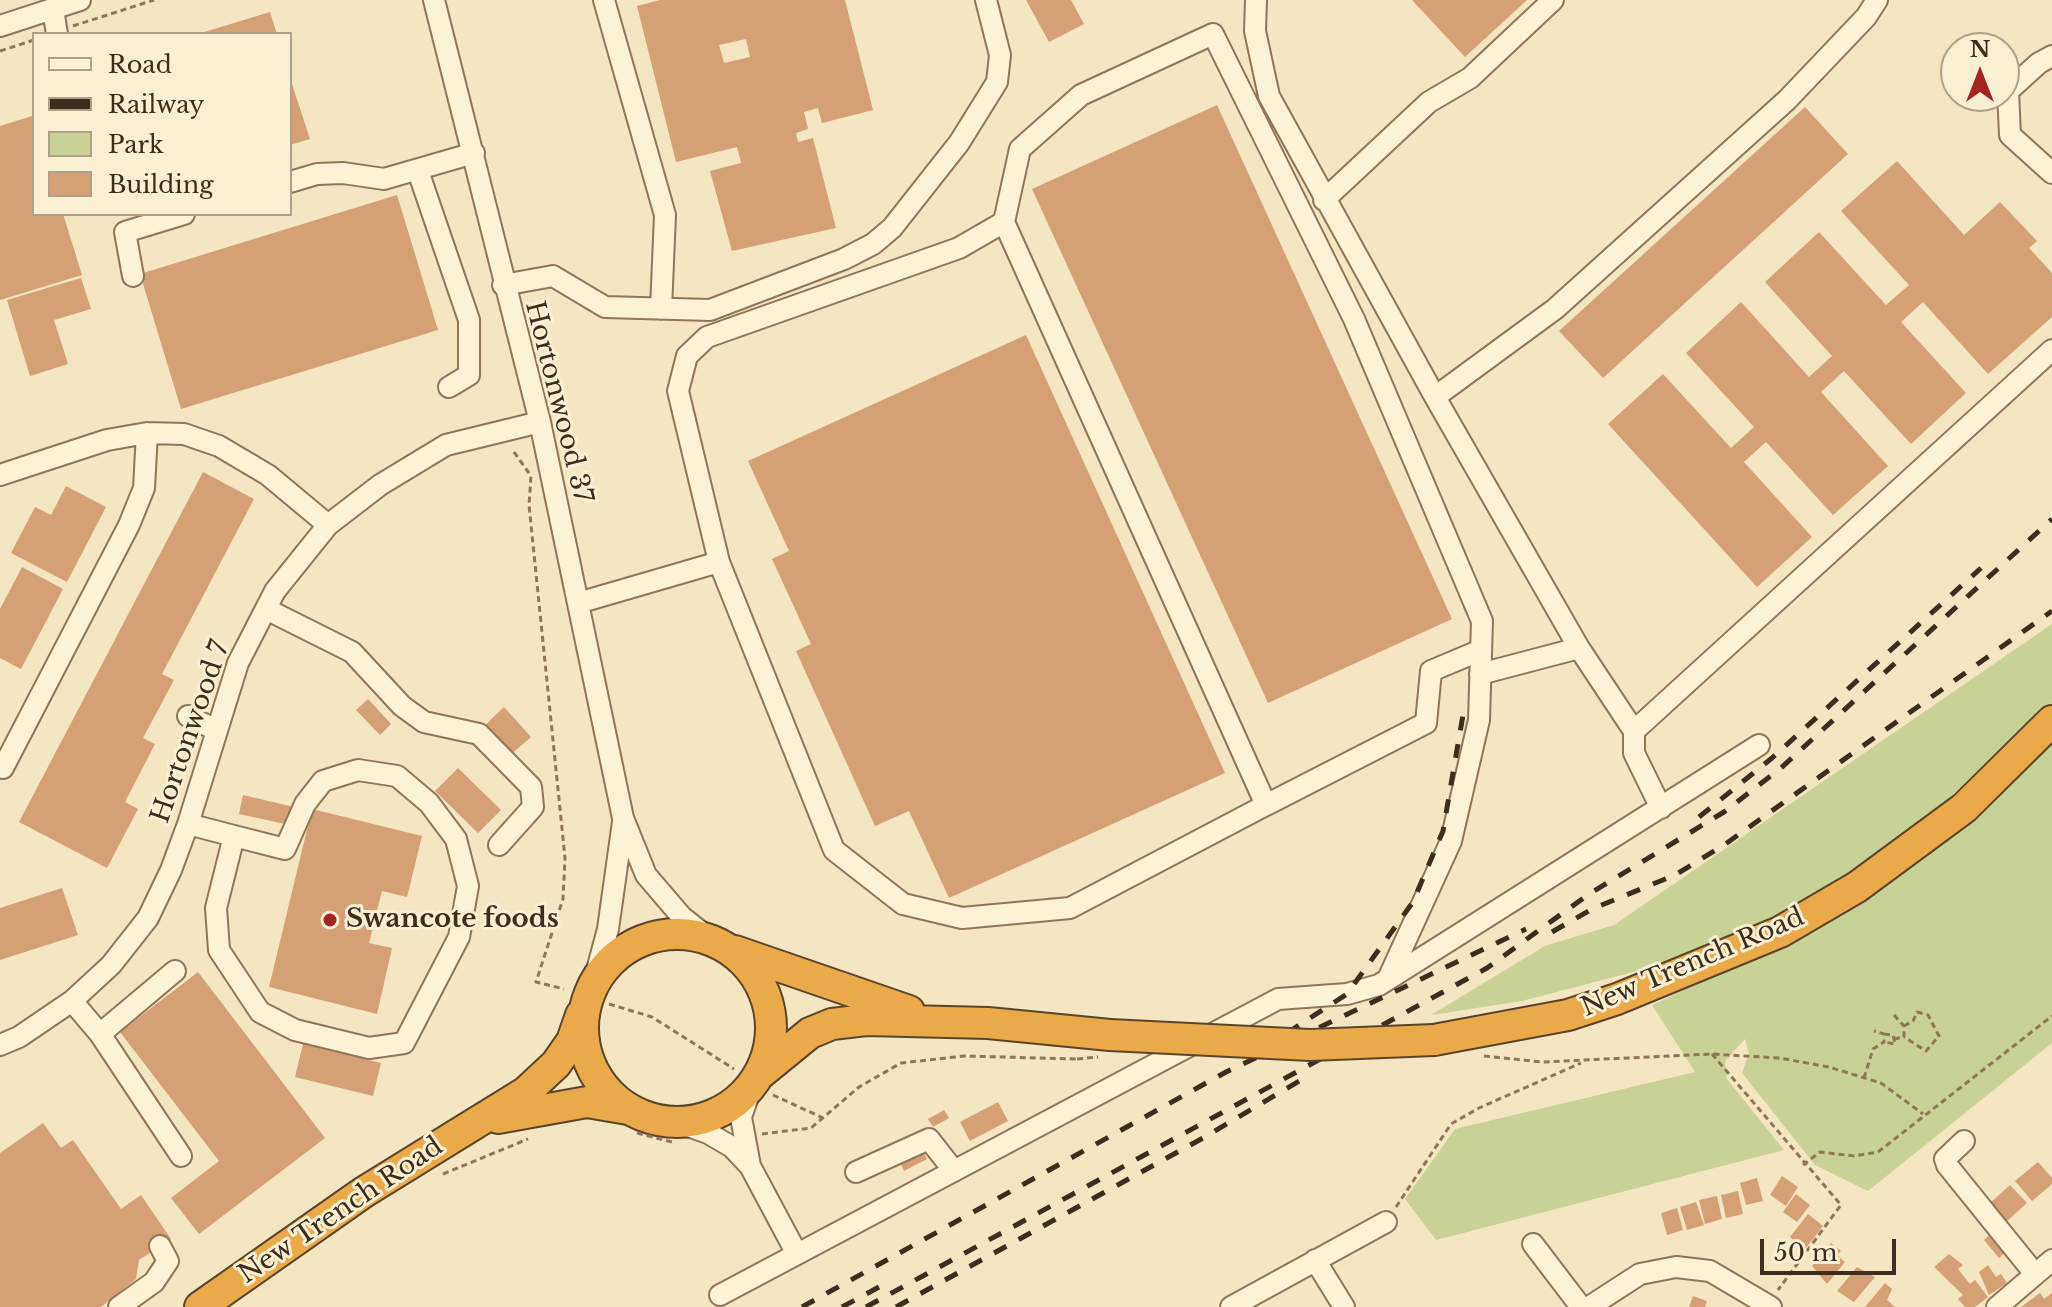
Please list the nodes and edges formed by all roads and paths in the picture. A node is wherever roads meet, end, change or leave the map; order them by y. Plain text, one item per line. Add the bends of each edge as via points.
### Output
1 (80, 0) edge
2 (154, 0) edge
3 (434, 0) edge
4 (604, 0) edge
5 (986, 0) edge
6 (1256, 0) edge
7 (1553, 0) edge
8 (1877, 0) edge
9 (53, 9) junction
10 (0, 26) edge
11 (57, 32) edge
12 (60, 32) edge
13 (32, 41) edge
14 (0, 51) edge
15 (2052, 56) edge
16 (474, 153) junction
17 (418, 171) junction
18 (2052, 173) edge
19 (292, 181) edge
20 (1324, 200) junction
21 (170, 216) edge
22 (1004, 222) junction
23 (122, 223) edge
24 (133, 276) dead end
25 (503, 285) junction
26 (661, 309) junction
27 (2052, 350) edge
28 (449, 387) dead end
29 (1435, 397) junction
30 (540, 422) junction
31 (147, 433) junction
32 (514, 452) dead end
33 (0, 475) edge
34 (328, 525) junction
35 (719, 562) junction
36 (578, 603) junction
37 (266, 609) junction
38 (1579, 648) junction
39 (1481, 650) junction
40 (1480, 674) junction
41 (188, 716) dead end
42 (2052, 721) edge
43 (214, 729) junction
44 (1634, 731) junction
45 (1759, 745) dead end
46 (3, 768) dead end
47 (1266, 805) junction
48 (1661, 808) junction
49 (623, 818) junction
50 (188, 824) junction
51 (234, 836) junction
52 (499, 845) dead end
53 (718, 944) junction
54 (175, 971) dead end
55 (1388, 979) junction
56 (588, 994) junction
57 (72, 1001) junction
58 (1894, 1015) dead end
59 (2052, 1016) edge
60 (934, 1020) junction
61 (1904, 1026) junction
62 (1874, 1031) dead end
63 (100, 1034) junction
64 (1884, 1034) junction
65 (1904, 1037) junction
66 (1894, 1039) junction
67 (1884, 1042) junction
68 (0, 1045) edge
69 (1712, 1054) junction
70 (1481, 1056) dead end
71 (1077, 1059) dead end
72 (1585, 1061) junction
73 (1864, 1078) junction
74 (754, 1080) junction
75 (1923, 1114) junction
76 (823, 1118) junction
77 (484, 1120) junction
78 (633, 1121) junction
79 (678, 1133) junction
80 (539, 1135) dead end
81 (744, 1141) junction
82 (1964, 1141) dead end
83 (181, 1156) dead end
84 (1803, 1165) junction
85 (750, 1166) junction
86 (954, 1171) junction
87 (856, 1172) dead end
88 (439, 1176) dead end
89 (1386, 1222) joint
90 (1533, 1244) dead end
91 (160, 1246) dead end
92 (797, 1254) junction
93 (1315, 1260) junction
94 (2052, 1260) edge
95 (2035, 1274) junction
96 (720, 1295) dead end
97 (1769, 1306) edge
98 (119, 1307) edge
99 (200, 1307) edge
100 (1231, 1307) edge
101 (1344, 1307) edge
102 (1581, 1307) edge
103 (1589, 1307) edge
104 (1997, 1307) edge

1 - 9 street
2 - 12 path
3 - 16 street, Hortonwood 37
4 - 26 street via 665,215
5 - 26 street via 1001,67 997,82 959,143 892,228 873,244 710,310
6 - 20 street via 1255,31 1269,96
7 - 20 street via 1470,78 1429,102
8 - 29 street via 1787,100 1555,309
9 - 10 street
9 - 11 street
13 - 14 path
15 - 18 street via 2008,91 2010,135
16 - 17 street
16 - 25 street, Hortonwood 37
17 - 19 street via 384,179 317,174
17 - 28 street via 469,320 469,375
20 - 29 street
21 - 23 street
22 - 35 street via 959,248 707,337 687,356 678,391
22 - 39 street via 1020,149 1030,140 1081,95 1213,34 1354,319 1482,621
22 - 47 street
23 - 24 street
25 - 26 street via 553,276 605,307
25 - 30 street, Hortonwood 37
27 - 44 street
29 - 38 street
30 - 34 street, Hortonwood 7 via 446,445
30 - 36 street, Hortonwood 37
31 - 33 street via 107,440
31 - 34 street via 184,434 219,446 268,475
31 - 46 street via 144,488 129,525
32 - 56 path via 531,476 529,505 565,858 563,899 536,982
34 - 37 street, Hortonwood 7
35 - 36 street
35 - 47 street via 834,850 903,904 962,918 1070,908
36 - 49 street, Hortonwood 37
37 - 43 street, Hortonwood 7 via 238,663
37 - 52 street via 352,652 424,722 479,734 489,744 531,787 533,807
38 - 40 street
38 - 44 street
39 - 40 street
39 - 47 street via 1431,671 1426,723
40 - 55 street via 1479,720 1451,841
41 - 43 street
42 - 60 highway, New Trench Road, bridge via 1964,808 1857,887 1780,932 1568,1015 1434,1040 1310,1045
43 - 50 street, Hortonwood 7
44 - 48 street via 1634,753
45 - 48 street
48 - 55 street
49 - 53 street, Hortonwood 37 via 646,875 682,917
49 - 56 street, Hortonwood 37 via 608,929
50 - 51 street
50 - 57 street, Hortonwood 7 via 148,918 111,965
51 - 51 street via 285,849 305,804 323,781 358,770 397,776 429,803 456,839 468,886 459,937 404,1043 369,1048 295,1030 260,1012 219,950 216,908
53 - 56 highway, New Trench Road via 682,933 637,942 618,954
53 - 60 highway, New Trench Road
53 - 74 highway via 743,960 759,981 771,1012 770,1049
54 - 63 street
55 - 86 street via 1347,994 1278,999
56 - 74 path via 652,1017
56 - 77 highway, New Trench Road via 572,1041 556,1064
56 - 78 highway via 583,1026 588,1059
57 - 63 street
57 - 68 street, Hortonwood 7
58 - 61 path
59 - 75 path
60 - 74 highway, New Trench Road via 832,1024 810,1033
61 - 65 path
61 - 65 path via 1917,1012 1928,1015 1939,1036 1926,1051
62 - 64 path
63 - 83 street
64 - 66 path
64 - 67 path
65 - 66 path
66 - 67 path via 1895,1044
67 - 73 path via 1873,1049
69 - 72 path
69 - 73 path via 1802,1061
69 - 84 path
70 - 72 path
71 - 76 path via 964,1056 901,1063 859,1087
72 - 89 path via 1451,1124
73 - 75 path via 1881,1083
74 - 76 path
74 - 79 highway, New Trench Road via 715,1114
74 - 81 street via 741,1117
75 - 84 path via 1878,1152 1820,1152
76 - 81 path via 811,1128
77 - 78 highway, New Trench Road via 587,1102
77 - 99 highway, New Trench Road via 364,1192
78 - 79 path
78 - 79 highway, New Trench Road via 655,1120
79 - 85 street via 708,1133
80 - 88 path
81 - 85 street
82 - 95 street via 1945,1159 1947,1165
84 - 97 path via 1841,1205
85 - 92 street
86 - 87 street via 929,1139
86 - 92 street
89 - 93 street
90 - 102 street
91 - 98 street via 168,1261 154,1282
92 - 96 street
93 - 100 street
93 - 101 street
94 - 95 street
95 - 104 street
97 - 103 street via 1710,1271 1676,1267 1640,1274

